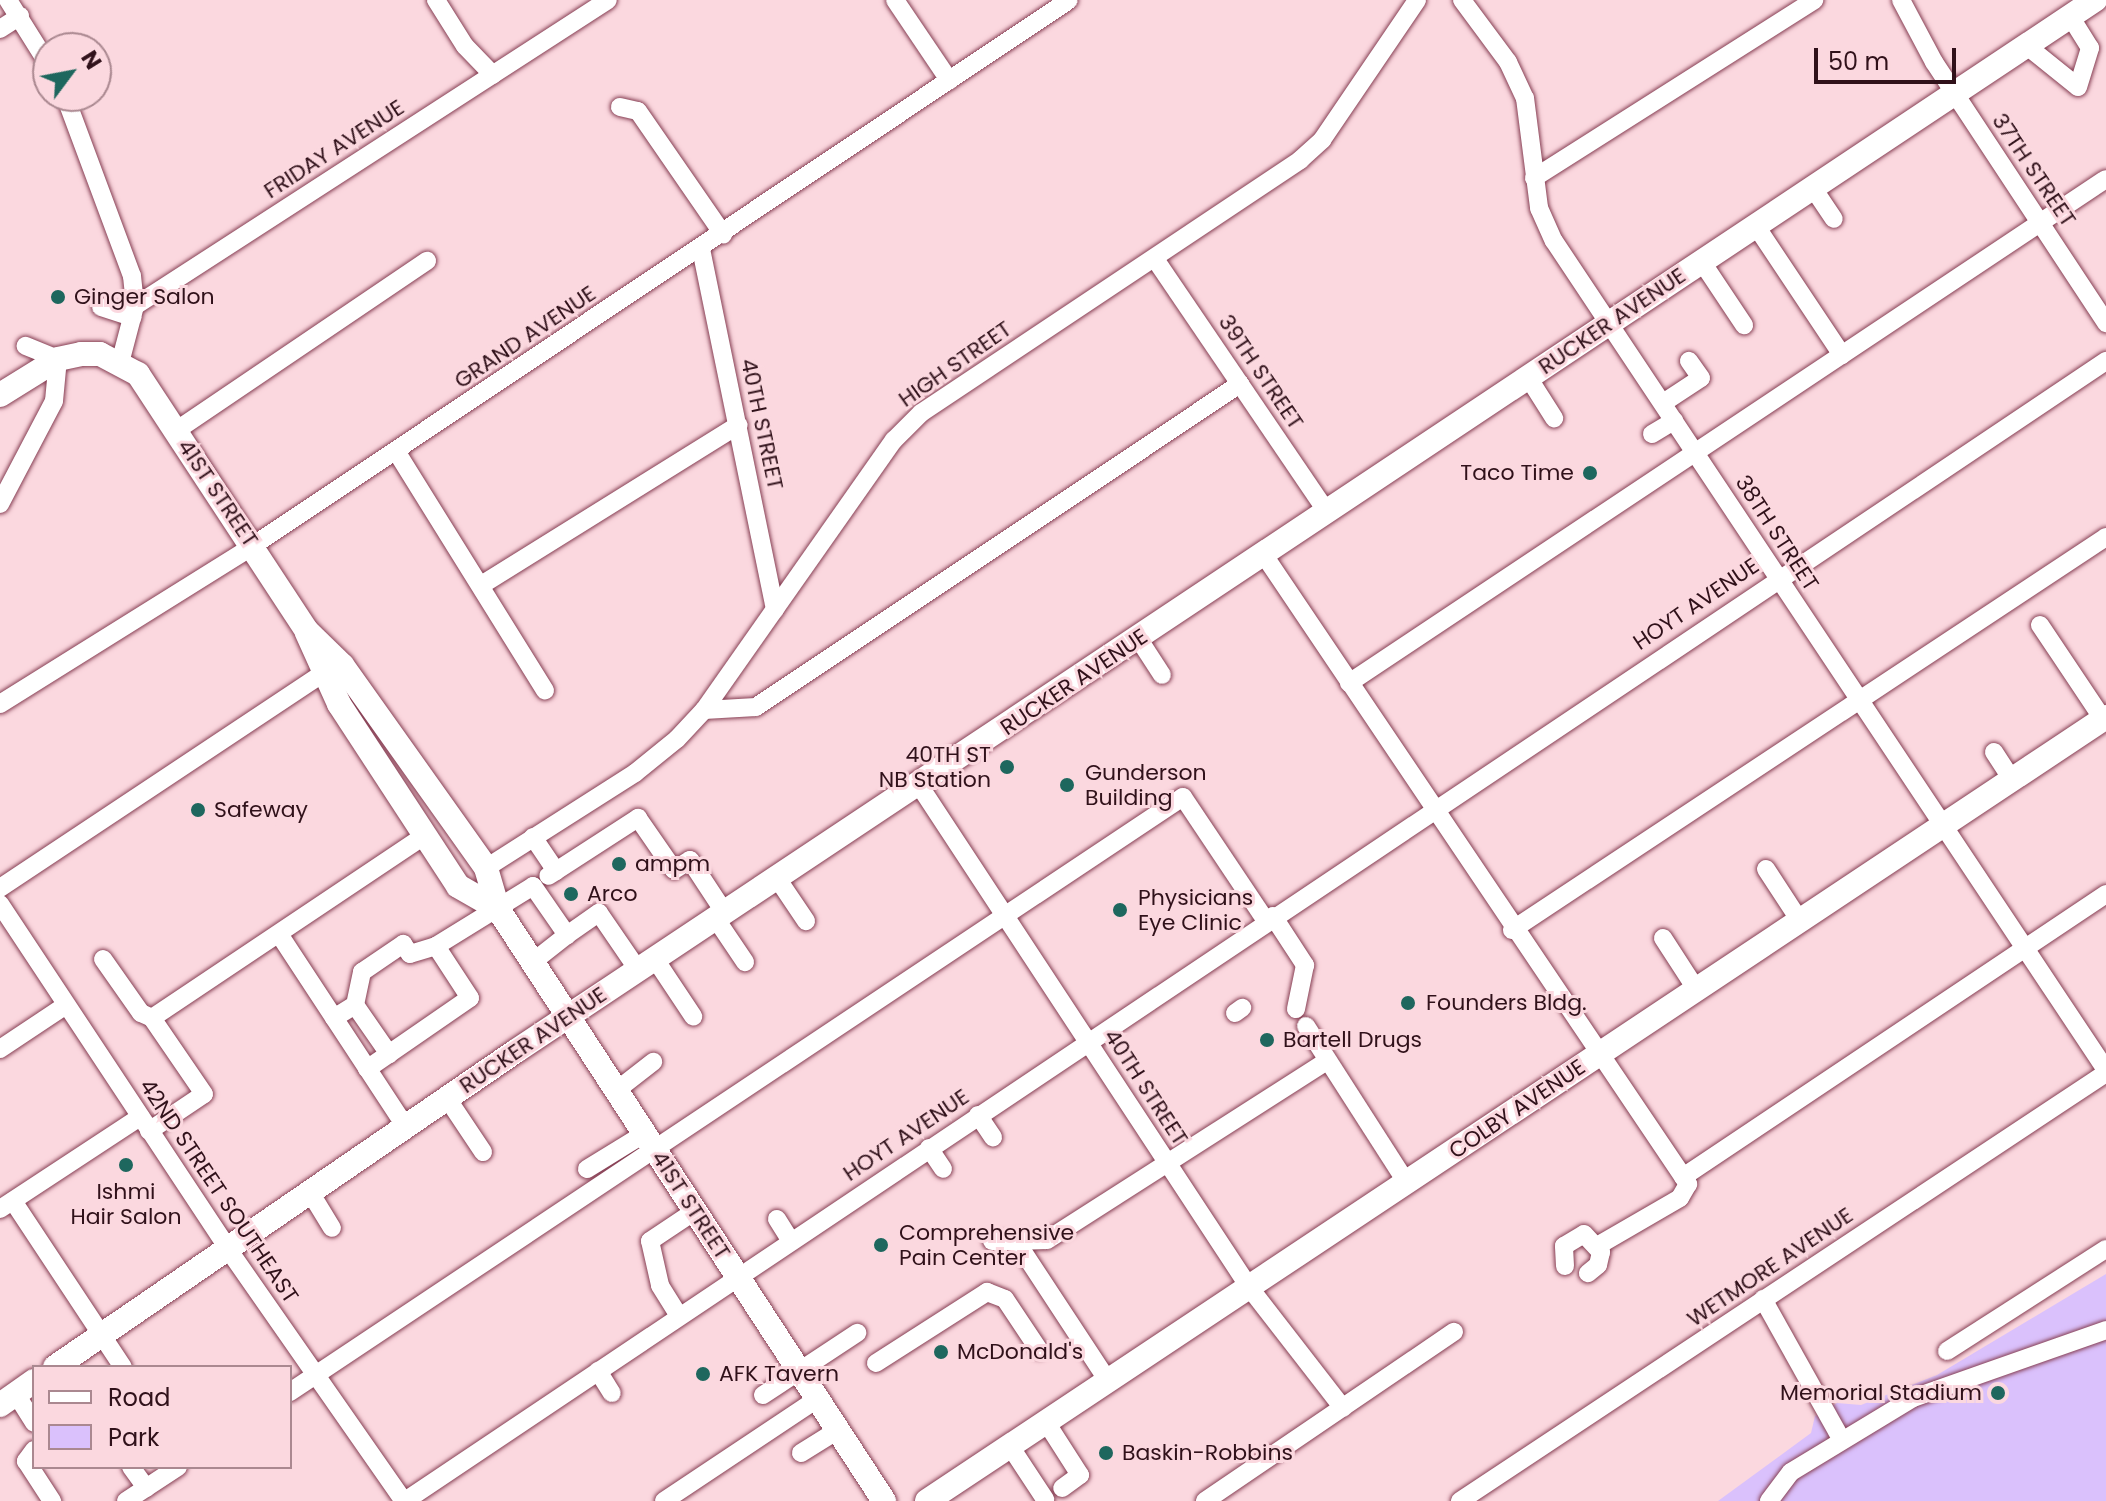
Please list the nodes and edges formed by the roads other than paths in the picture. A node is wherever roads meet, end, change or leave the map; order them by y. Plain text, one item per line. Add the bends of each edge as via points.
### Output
1 (8, 0) edge
2 (436, 0) edge
3 (608, 0) edge
4 (895, 0) edge
5 (1069, 0) edge
6 (1417, 0) edge
7 (1462, 0) edge
8 (1814, 0) edge
9 (1901, 0) edge
10 (2095, 0) edge
11 (20, 16) junction
12 (2070, 16) junction
13 (0, 29) edge
14 (32, 37) edge
15 (2027, 46) junction
16 (493, 75) junction
17 (949, 80) junction
18 (1955, 95) junction
19 (620, 107) dead end
20 (71, 112) edge
21 (1534, 178) junction
22 (2106, 179) edge
23 (1813, 188) junction
24 (1834, 219) dead end
25 (2040, 222) junction
26 (1756, 226) junction
27 (723, 234) junction
28 (701, 249) junction
29 (1155, 259) junction
30 (427, 261) dead end
31 (1702, 262) junction
32 (101, 307) dead end
33 (133, 312) junction
34 (1609, 323) junction
35 (2106, 323) edge
36 (1744, 325) dead end
37 (26, 346) dead end
38 (1842, 355) junction
39 (58, 359) junction
40 (1689, 361) dead end
41 (2106, 361) edge
42 (120, 363) junction
43 (1528, 377) junction
44 (1240, 384) junction
45 (0, 395) edge
46 (1663, 403) junction
47 (1554, 418) dead end
48 (1674, 421) junction
49 (738, 425) junction
50 (177, 430) junction
51 (1652, 434) dead end
52 (396, 451) junction
53 (1696, 454) junction
54 (0, 504) edge
55 (1327, 512) junction
56 (2106, 537) edge
57 (254, 545) junction
58 (1264, 555) junction
59 (1778, 578) junction
60 (483, 584) junction
61 (775, 609) junction
62 (2040, 625) dead end
63 (307, 631) junction
64 (1138, 638) junction
65 (1930, 655) junction
66 (1941, 672) dead end
67 (322, 674) junction
68 (1162, 675) dead end
69 (1349, 683) junction
70 (545, 690) dead end
71 (1858, 703) junction
72 (0, 704) edge
73 (704, 710) junction
74 (2104, 718) edge
75 (1994, 752) dead end
76 (413, 767) junction
77 (2012, 780) junction
78 (391, 782) junction
79 (919, 785) junction
80 (1433, 809) junction
81 (1941, 827) junction
82 (425, 835) junction
83 (533, 837) junction
84 (486, 868) junction
85 (1766, 869) dead end
86 (556, 871) junction
87 (777, 878) junction
88 (532, 887) junction
89 (0, 888) edge
90 (2106, 894) edge
91 (0, 904) edge
92 (498, 909) junction
93 (720, 916) junction
94 (1005, 917) junction
95 (1270, 919) junction
96 (806, 921) dead end
97 (1800, 921) junction
98 (1512, 930) junction
99 (279, 934) junction
100 (567, 935) junction
101 (1663, 938) dead end
102 (436, 946) junction
103 (2024, 948) junction
104 (103, 959) dead end
105 (534, 961) junction
106 (745, 962) dead end
107 (646, 964) junction
108 (1696, 989) junction
109 (66, 1005) junction
110 (355, 1005) junction
111 (1296, 1009) dead end
112 (571, 1015) junction
113 (693, 1016) dead end
114 (152, 1018) junction
115 (334, 1018) junction
116 (1306, 1026) dead end
117 (1088, 1042) junction
118 (0, 1049) edge
119 (1601, 1053) junction
120 (389, 1054) junction
121 (1327, 1061) junction
122 (653, 1062) dead end
123 (367, 1069) junction
124 (2106, 1071) edge
125 (617, 1090) junction
126 (447, 1098) junction
127 (978, 1115) junction
128 (145, 1124) junction
129 (405, 1126) junction
130 (993, 1137) dead end
131 (650, 1142) junction
132 (929, 1148) junction
133 (483, 1152) dead end
134 (1166, 1161) junction
135 (587, 1169) dead end
136 (943, 1169) dead end
137 (1683, 1177) junction
138 (1406, 1182) junction
139 (310, 1192) junction
140 (7, 1205) edge
141 (695, 1211) junction
142 (777, 1219) dead end
143 (332, 1228) dead end
144 (791, 1241) junction
145 (992, 1241) dead end
146 (1016, 1241) junction
147 (1599, 1245) junction
148 (228, 1249) junction
149 (2106, 1249) edge
150 (1565, 1266) dead end
151 (1588, 1273) dead end
152 (738, 1278) junction
153 (1249, 1287) junction
154 (1763, 1299) junction
155 (679, 1316) junction
156 (2106, 1330) edge
157 (1454, 1332) dead end
158 (857, 1333) dead end
159 (103, 1334) junction
160 (1039, 1350) dead end
161 (1947, 1351) dead end
162 (876, 1363) dead end
163 (61, 1365) edge
164 (122, 1365) edge
165 (598, 1371) junction
166 (800, 1373) junction
167 (316, 1375) junction
168 (1108, 1381) junction
169 (292, 1391) edge
170 (17, 1393) edge
171 (612, 1393) dead end
172 (763, 1395) dead end
173 (817, 1399) junction
174 (1343, 1408) junction
175 (32, 1419) edge
176 (1046, 1422) junction
177 (838, 1430) junction
178 (1840, 1437) junction
179 (1010, 1446) junction
180 (32, 1453) edge
181 (801, 1453) dead end
182 (132, 1469) edge
183 (175, 1469) edge
184 (146, 1488) junction
185 (1062, 1488) dead end
186 (1045, 1499) dead end
187 (52, 1501) edge
188 (126, 1501) edge
189 (405, 1501) edge
190 (664, 1501) edge
191 (884, 1501) edge
192 (927, 1501) edge
193 (1205, 1501) edge
194 (1460, 1501) edge
195 (1769, 1501) edge

1 - 11 street
2 - 16 street via 465,46
3 - 16 street, FRIDAY AVENUE
4 - 17 street
5 - 17 street, GRAND AVENUE
6 - 29 street, HIGH STREET via 1322,140
7 - 21 street, 38TH STREET via 1508,62 1525,98
8 - 21 street via 1735,42
9 - 18 street, 37TH STREET
10 - 12 main road, RUCKER AVENUE
11 - 13 street
11 - 14 street
12 - 15 main road, RUCKER AVENUE
12 - 15 street via 2090,48 2078,87
15 - 18 main road, RUCKER AVENUE
16 - 33 street, FRIDAY AVENUE
17 - 27 street, GRAND AVENUE
18 - 23 main road, RUCKER AVENUE
18 - 25 street, 37TH STREET
19 - 27 street via 638,111
20 - 33 street via 120,237
21 - 34 street, 38TH STREET via 1539,208 1554,241
22 - 25 street
23 - 24 street
23 - 26 main road, RUCKER AVENUE
25 - 35 street, 37TH STREET
25 - 38 street
26 - 31 main road, RUCKER AVENUE
26 - 38 street
27 - 28 street, GRAND AVENUE
28 - 49 street, 40TH STREET
28 - 52 street, GRAND AVENUE
29 - 44 street, 39TH STREET
29 - 61 street, HIGH STREET via 921,413 894,440
30 - 50 street
31 - 34 main road, RUCKER AVENUE
31 - 36 street
32 - 33 street
33 - 42 street
34 - 43 main road, RUCKER AVENUE
34 - 46 street, 38TH STREET
37 - 39 street
38 - 53 street
39 - 42 main road via 100,354
39 - 45 main road
39 - 54 street via 54,401
40 - 46 street via 1701,378
41 - 59 street, HOYT AVENUE
42 - 50 main road, 41ST STREET via 138,374
43 - 47 street
43 - 55 main road, RUCKER AVENUE
44 - 55 street, 39TH STREET
44 - 73 street via 756,707
46 - 48 street, 38TH STREET
48 - 51 street
48 - 53 street, 38TH STREET
49 - 60 street
49 - 61 street, 40TH STREET
50 - 57 main road, 41ST STREET
52 - 57 street, GRAND AVENUE
52 - 60 street
53 - 59 street, 38TH STREET
53 - 69 street
55 - 58 main road, RUCKER AVENUE
56 - 65 street
57 - 63 main road, 41ST STREET
57 - 72 street, GRAND AVENUE
58 - 64 main road, RUCKER AVENUE
58 - 69 street
59 - 71 street, 38TH STREET
59 - 80 street, HOYT AVENUE
60 - 70 street
61 - 73 street, HIGH STREET
62 - 74 street
63 - 67 main road, 41ST STREET
63 - 76 main road, 41ST STREET via 342,665
64 - 68 street
64 - 79 main road, RUCKER AVENUE
65 - 66 street
65 - 71 street
67 - 78 main road, 41ST STREET
67 - 89 street
69 - 80 street
71 - 81 street, 38TH STREET via 1900,780
71 - 98 street
73 - 83 street, HIGH STREET via 635,773
74 - 77 main road, COLBY AVENUE
75 - 77 street
76 - 78 main road
76 - 84 main road, 41ST STREET
77 - 81 main road, COLBY AVENUE
78 - 82 main road, 41ST STREET
79 - 87 main road, RUCKER AVENUE
79 - 94 street, 40TH STREET
80 - 95 street, HOYT AVENUE
80 - 98 street via 1458,861
81 - 97 main road, COLBY AVENUE
81 - 103 street, 38TH STREET via 1998,925
82 - 92 main road, 41ST STREET via 458,886
82 - 99 street
83 - 84 street, HIGH STREET
83 - 86 street
84 - 92 main road, 41ST STREET
85 - 97 street
86 - 88 street
86 - 93 street via 638,818 674,870 690,860
87 - 93 main road, RUCKER AVENUE
87 - 96 street
88 - 92 street
88 - 100 street
90 - 103 street
91 - 109 street, 42ND STREET SOUTHEAST
92 - 102 street
92 - 105 main road, 41ST STREET
93 - 106 street
93 - 107 main road, RUCKER AVENUE
94 - 95 street via 1183,797
94 - 117 street, 40TH STREET
94 - 131 street
95 - 111 street via 1305,965
95 - 117 street, HOYT AVENUE
97 - 108 main road, COLBY AVENUE
98 - 119 street
99 - 114 street
99 - 115 street
100 - 105 street
100 - 107 street via 599,913
101 - 108 street
102 - 110 street via 410,954 403,944 362,972
102 - 120 street via 470,998
103 - 124 street, 38TH STREET
103 - 137 street
104 - 114 street via 141,1013
105 - 112 main road, 41ST STREET
107 - 112 main road, RUCKER AVENUE
107 - 113 street
108 - 119 main road, COLBY AVENUE
109 - 118 street
109 - 128 street, 42ND STREET SOUTHEAST
110 - 115 street
110 - 120 street
112 - 125 main road, 41ST STREET
112 - 126 main road, RUCKER AVENUE
114 - 128 street via 204,1094
115 - 123 street
116 - 121 street
117 - 127 street, HOYT AVENUE
117 - 134 street, 40TH STREET via 1137,1134
119 - 137 street
119 - 138 main road, COLBY AVENUE
120 - 123 street
121 - 134 street
121 - 138 street
122 - 125 street
123 - 129 street
124 - 154 street, WETMORE AVENUE
125 - 131 main road, 41ST STREET
126 - 129 main road, RUCKER AVENUE
126 - 133 street
127 - 130 street
127 - 132 street, HOYT AVENUE
128 - 140 street
128 - 148 street, 42ND STREET SOUTHEAST
129 - 139 main road, RUCKER AVENUE
131 - 135 street
131 - 141 main road, 41ST STREET
131 - 167 street
132 - 136 street
132 - 144 street, HOYT AVENUE
134 - 146 street via 1047,1240
134 - 153 street, 40TH STREET
137 - 147 street via 1687,1193
138 - 153 main road, COLBY AVENUE
139 - 143 street
139 - 148 main road, RUCKER AVENUE
140 - 159 street
141 - 152 main road, 41ST STREET
141 - 155 street via 650,1241 660,1285
142 - 144 street
144 - 152 street, HOYT AVENUE
145 - 146 street
146 - 168 street
147 - 150 street via 1584,1234 1572,1237 1562,1252
147 - 151 street via 1598,1265
148 - 159 main road, RUCKER AVENUE
148 - 167 street, 42ND STREET SOUTHEAST
149 - 161 street
152 - 155 street, HOYT AVENUE
152 - 166 main road, 41ST STREET
153 - 168 main road, COLBY AVENUE
153 - 174 street, 40TH STREET
154 - 178 street
154 - 194 street, WETMORE AVENUE
155 - 165 street, HOYT AVENUE
156 - 178 street via 1913,1398
157 - 174 street
158 - 166 street
159 - 163 main road, RUCKER AVENUE
159 - 164 street
160 - 162 street via 1005,1299 987,1292
165 - 171 street
165 - 189 street, HOYT AVENUE
166 - 172 street
166 - 173 main road, 41ST STREET
167 - 169 street
167 - 189 street, 42ND STREET SOUTHEAST
168 - 176 main road, COLBY AVENUE
170 - 175 street
173 - 177 main road, 41ST STREET
173 - 190 street
174 - 193 street
176 - 179 main road, COLBY AVENUE
176 - 185 street via 1080,1475
177 - 181 street
177 - 191 main road, 41ST STREET
178 - 195 street via 1791,1472
179 - 186 street
179 - 192 main road, COLBY AVENUE
180 - 187 street via 26,1461
182 - 184 street
183 - 184 street
184 - 188 street

